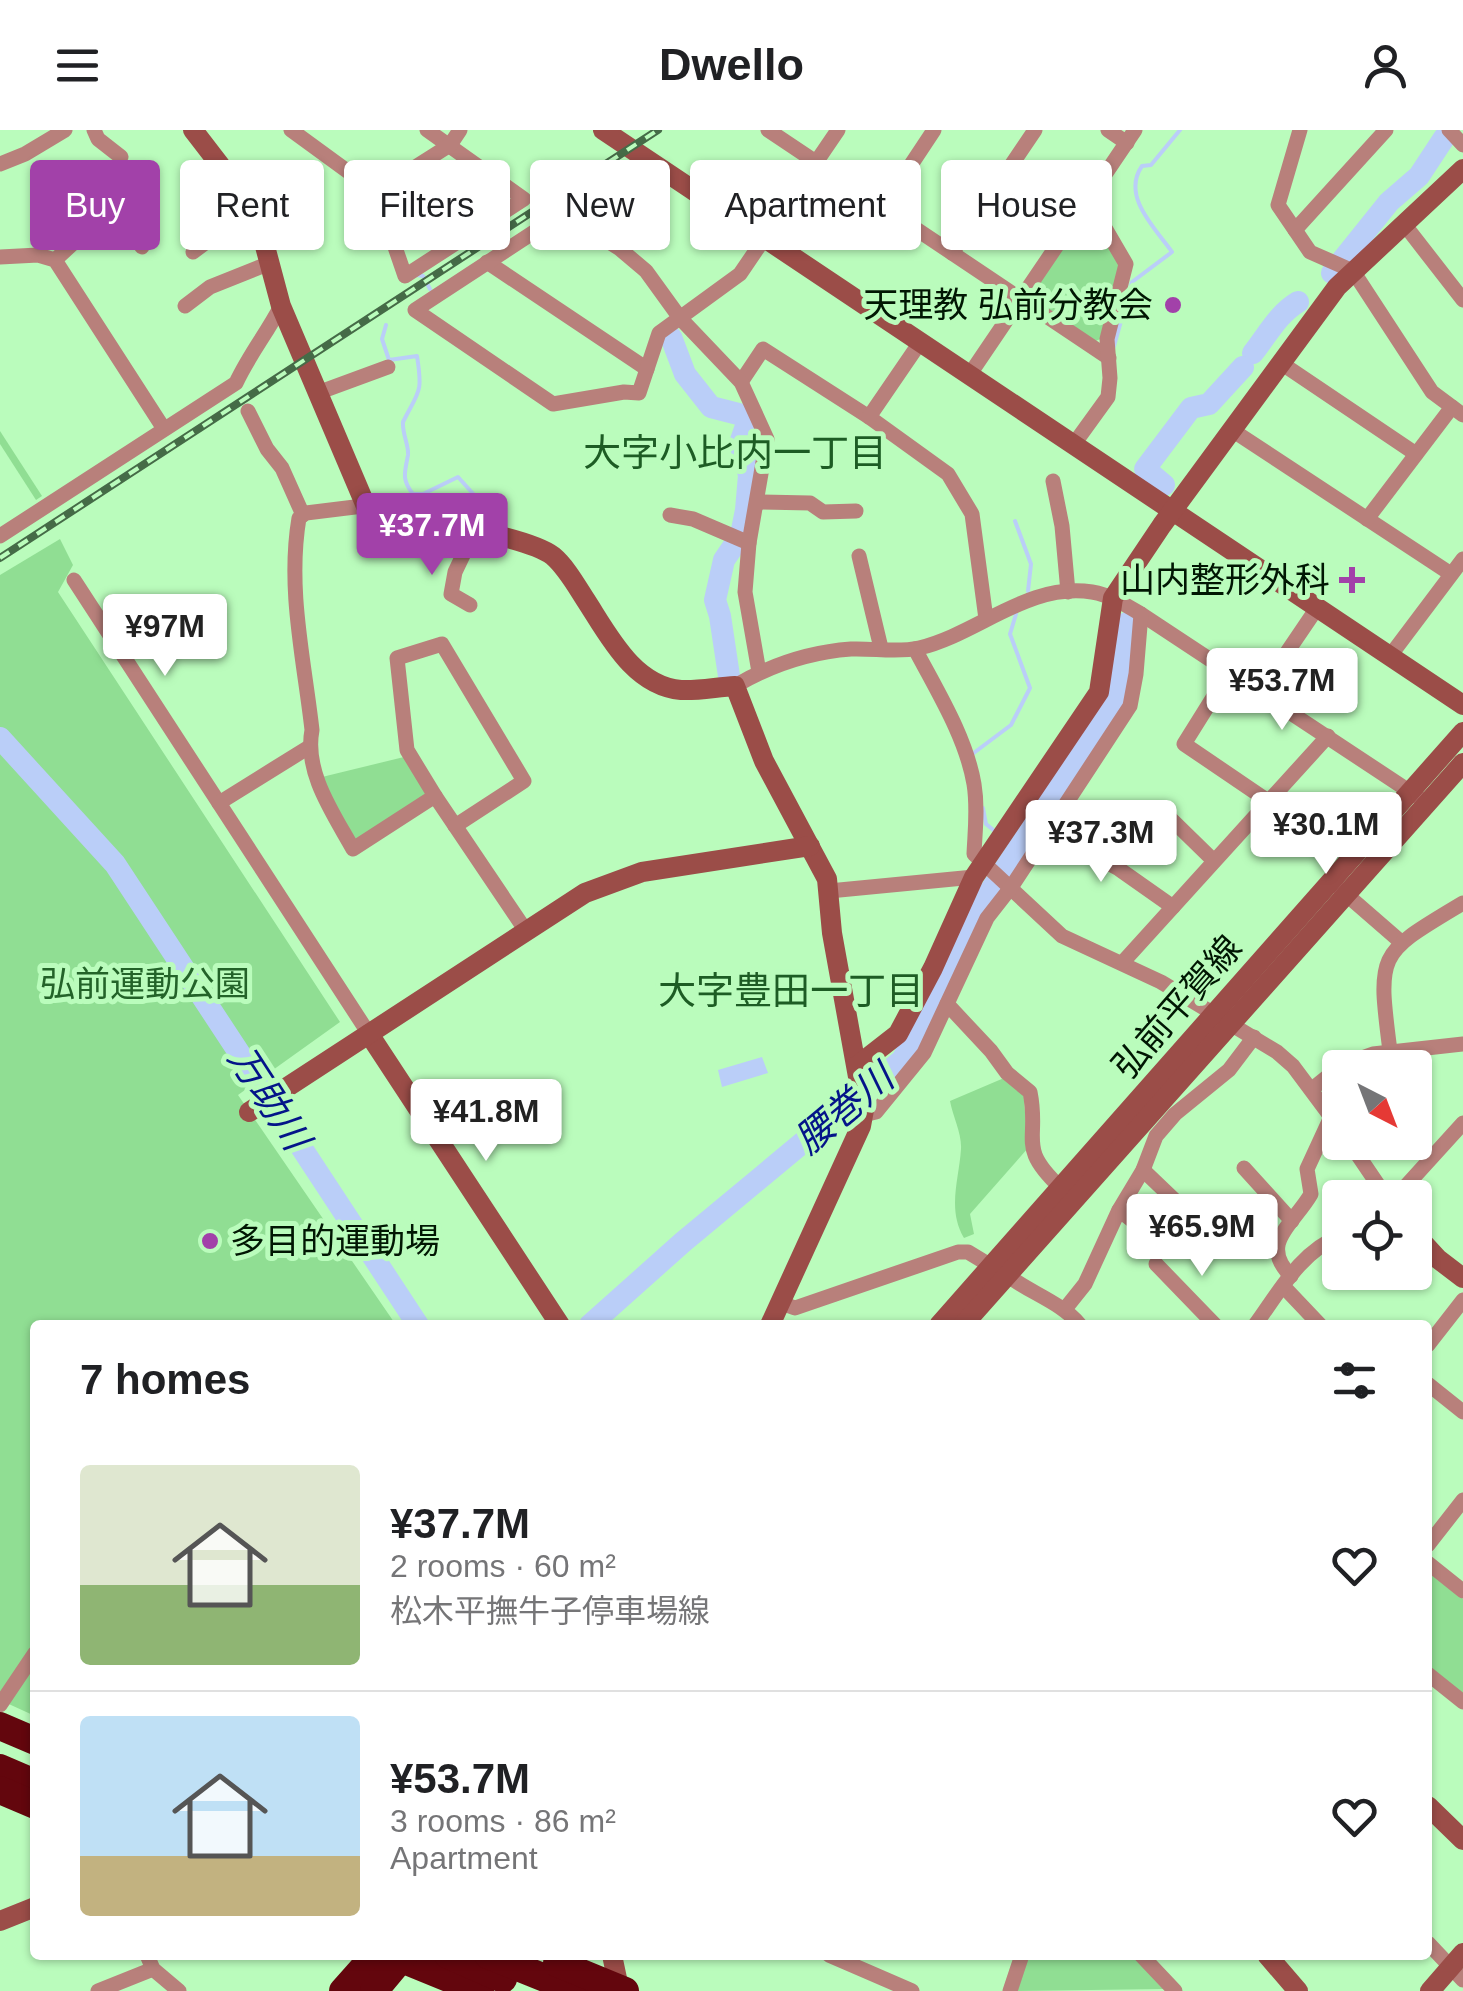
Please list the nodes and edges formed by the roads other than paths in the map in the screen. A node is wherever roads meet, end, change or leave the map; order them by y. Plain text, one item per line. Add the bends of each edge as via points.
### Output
1 (65, 130) edge
2 (94, 130) edge
3 (193, 130) edge
4 (291, 130) edge
5 (427, 130) edge
6 (460, 130) edge
7 (603, 130) edge
8 (768, 130) edge
9 (838, 130) edge
10 (934, 130) edge
11 (1035, 130) edge
12 (1108, 130) edge
13 (1300, 130) edge
14 (1386, 130) edge
15 (1449, 130) edge
16 (1131, 136) edge
17 (1463, 145) edge
18 (450, 146) junction
19 (121, 157) dead end
20 (218, 160) edge
21 (427, 160) edge
22 (470, 160) edge
23 (814, 160) edge
24 (818, 160) edge
25 (913, 160) edge
26 (0, 164) edge
27 (1112, 164) edge
28 (344, 169) edge
29 (1463, 169) edge
30 (690, 188) edge
31 (510, 189) edge
32 (510, 208) edge
33 (1404, 224) junction
34 (1295, 230) junction
35 (921, 232) edge
36 (1112, 240) edge
37 (66, 250) edge
38 (196, 250) edge
39 (266, 250) edge
40 (395, 250) edge
41 (445, 250) edge
42 (758, 250) edge
43 (783, 250) edge
44 (1054, 250) edge
45 (193, 252) dead end
46 (952, 253) junction
47 (0, 258) edge
48 (55, 260) junction
49 (487, 262) junction
50 (270, 263) junction
51 (1344, 267) junction
52 (1021, 299) junction
53 (1463, 300) edge
54 (185, 306) dead end
55 (282, 306) junction
56 (680, 318) junction
57 (920, 341) junction
58 (1109, 358) junction
59 (1281, 363) junction
60 (388, 367) dead end
61 (648, 369) junction
62 (970, 374) junction
63 (741, 382) junction
64 (320, 392) junction
65 (248, 411) dead end
66 (1458, 411) edge
67 (868, 417) junction
68 (164, 430) junction
69 (1232, 430) junction
70 (1074, 444) junction
71 (1416, 454) junction
72 (1053, 481) dead end
73 (756, 502) junction
74 (363, 506) junction
75 (856, 510) dead end
76 (1172, 511) junction
77 (303, 514) junction
78 (670, 516) dead end
79 (1366, 519) junction
80 (474, 532) junction
81 (0, 536) edge
82 (742, 540) junction
83 (859, 556) dead end
84 (1463, 559) edge
85 (1451, 574) junction
86 (74, 580) dead end
87 (1068, 592) junction
88 (1114, 598) junction
89 (470, 605) dead end
90 (1317, 608) junction
91 (1141, 614) junction
92 (986, 620) junction
93 (881, 648) junction
94 (915, 649) junction
95 (1390, 656) junction
96 (760, 672) junction
97 (1229, 672) junction
98 (734, 686) junction
99 (1260, 692) junction
100 (1463, 705) edge
101 (1463, 732) edge
102 (1328, 736) junction
103 (309, 747) junction
104 (1463, 762) edge
105 (435, 796) junction
106 (1418, 797) junction
107 (1268, 802) junction
108 (218, 803) junction
109 (1170, 818) dead end
110 (456, 826) junction
111 (1048, 831) junction
112 (810, 846) junction
113 (1214, 861) junction
114 (982, 869) junction
115 (1009, 884) junction
116 (1339, 887) junction
117 (829, 890) junction
118 (1463, 903) edge
119 (1173, 906) junction
120 (526, 931) junction
121 (1401, 942) junction
122 (1122, 962) junction
123 (947, 1004) junction
124 (1221, 1021) junction
125 (369, 1034) junction
126 (1254, 1036) junction
127 (1463, 1044) edge
128 (1390, 1050) edge
129 (1400, 1050) edge
130 (858, 1074) junction
131 (1322, 1081) edge
132 (1312, 1089) junction
133 (1322, 1103) edge
134 (254, 1109) dead end
135 (863, 1113) junction
136 (1463, 1124) edge
137 (1322, 1146) edge
138 (1244, 1168) dead end
139 (1143, 1170) junction
140 (1411, 1180) edge
141 (1061, 1188) junction
142 (1119, 1210) junction
143 (1188, 1213) dead end
144 (1292, 1221) junction
145 (1210, 1224) dead end
146 (1322, 1245) edge
147 (1165, 1246) dead end
148 (1276, 1251) junction
149 (1432, 1252) edge
150 (1156, 1264) dead end
151 (999, 1270) junction
152 (1463, 1278) edge
153 (1287, 1281) junction
154 (1463, 1300) edge
155 (781, 1303) junction
156 (1066, 1310) junction
157 (555, 1320) edge
158 (772, 1320) edge
159 (944, 1320) edge
160 (966, 1320) edge
161 (1075, 1320) edge
162 (1210, 1320) edge
163 (1259, 1320) edge
164 (1316, 1320) edge
165 (1432, 1339) edge
166 (1432, 1387) edge
167 (1463, 1412) edge
168 (1463, 1500) edge
169 (1432, 1539) edge
170 (1432, 1566) edge
171 (1463, 1592) edge
172 (30, 1661) edge
173 (1432, 1677) edge
174 (1463, 1702) edge
175 (0, 1706) edge
176 (0, 1726) edge
177 (30, 1739) edge
178 (0, 1750) edge
179 (0, 1768) edge
180 (30, 1779) edge
181 (30, 1782) edge
182 (30, 1785) edge
183 (0, 1790) edge
184 (1432, 1810) edge
185 (1463, 1840) edge
186 (30, 1909) edge
187 (0, 1921) edge
188 (1432, 1945) edge
189 (387, 1960) edge
190 (391, 1960) edge
191 (403, 1960) edge
192 (460, 1960) edge
193 (500, 1960) edge
194 (550, 1960) edge
195 (613, 1960) edge
196 (845, 1960) edge
197 (1020, 1960) edge
198 (1145, 1960) edge
199 (1271, 1960) edge
200 (150, 1962) edge
201 (1459, 1967) edge
202 (1294, 1989) edge
203 (622, 1990) edge
204 (1172, 1990) edge
205 (98, 1991) edge
206 (180, 1991) edge
207 (343, 1991) edge
208 (374, 1991) edge
209 (480, 1991) edge
210 (532, 1991) edge
211 (576, 1991) edge
212 (912, 1991) edge
213 (1010, 1991) edge
214 (1430, 1991) edge

1 - 26 street
2 - 19 street
3 - 20 street
4 - 28 street
5 - 18 street
6 - 18 street
7 - 30 street
8 - 23 street
9 - 24 street
10 - 25 street
11 - 46 street
12 - 16 street
13 - 34 street via 1278,205
14 - 34 street
15 - 17 street
16 - 27 street
18 - 21 street
18 - 22 street
29 - 33 street
31 - 32 street via 524,199
33 - 51 street
33 - 53 street
34 - 51 street via 1310,252
35 - 46 street
36 - 58 street via 1126,264
37 - 48 street
38 - 45 street
39 - 50 street
40 - 41 street via 404,276
42 - 56 street via 740,274
43 - 57 street
44 - 52 street
46 - 52 street
47 - 48 street
48 - 68 street
49 - 56 street via 563,213 646,271
49 - 61 street
49 - 61 street via 415,310 553,404 639,392
50 - 54 street via 210,287
50 - 55 street
51 - 59 street
51 - 66 street via 1432,392
52 - 58 street
52 - 62 street
55 - 64 street
55 - 68 street via 236,384
56 - 61 street via 658,333
56 - 63 street
57 - 62 street
57 - 67 street
58 - 70 street via 1108,397
59 - 69 street
59 - 71 street
60 - 64 street
62 - 70 street
63 - 67 street via 763,350
63 - 73 street via 768,439
64 - 74 street
65 - 77 street
66 - 71 street
67 - 92 street via 948,474 972,514
68 - 81 street
69 - 76 street
69 - 79 street
70 - 76 street
71 - 79 street
72 - 87 street
73 - 75 street
73 - 82 street
74 - 77 street
74 - 80 street
76 - 88 street
76 - 90 street
77 - 103 street via 293,552
78 - 82 street
79 - 85 street
80 - 89 street via 452,594
80 - 98 street via 552,556 647,678 680,690
82 - 96 street
83 - 93 street
84 - 85 street
85 - 95 street
86 - 108 street
87 - 88 street
87 - 92 street via 1033,597
88 - 91 street
88 - 114 street via 1099,692
90 - 95 street
90 - 99 street
91 - 97 street
91 - 111 street via 1130,706
92 - 94 street
93 - 94 street
93 - 96 street via 824,653
94 - 114 street via 974,781 974,854
95 - 100 street
96 - 98 street
97 - 99 street
97 - 107 street via 1184,744
98 - 112 street via 764,761
99 - 102 street
101 - 106 street, 弘前平賀線
102 - 106 street
102 - 107 street
103 - 105 street via 353,849
103 - 108 street
104 - 106 street, 弘前平賀線
105 - 110 street
105 - 110 street via 408,750 397,658 442,644 524,781
106 - 116 street, 弘前平賀線
107 - 113 street
108 - 125 street
109 - 113 street
110 - 120 street
111 - 115 street
111 - 119 street
112 - 117 street
112 - 120 street via 621,878
113 - 119 street
114 - 115 street
114 - 117 street
114 - 130 street via 898,1034
115 - 122 street via 1062,936
115 - 123 street
116 - 121 street
116 - 124 street, 弘前平賀線
117 - 130 street
118 - 121 street
119 - 122 street
120 - 125 street
121 - 128 street via 1384,972
122 - 124 street
123 - 135 street via 910,1074 876,1112
123 - 141 street via 1030,1092 1031,1148
124 - 126 street
124 - 141 street, 弘前平賀線
124 - 151 street, 弘前平賀線
125 - 134 street
125 - 157 street
126 - 132 street
126 - 139 street via 1229,1070 1166,1124
127 - 129 street
130 - 135 street
131 - 132 street
132 - 133 street
135 - 155 street
136 - 140 street
137 - 144 street via 1307,1170 1311,1194
138 - 144 street
139 - 142 street
139 - 143 street
141 - 151 street, 弘前平賀線
142 - 147 street
142 - 156 street
144 - 148 street
145 - 148 street via 1230,1241 1256,1238
146 - 153 street
148 - 153 street
149 - 152 street
150 - 162 street
151 - 155 street via 958,1252 795,1308
151 - 156 street
151 - 159 street, 弘前平賀線
151 - 160 street, 弘前平賀線
153 - 163 street
153 - 164 street
154 - 165 street
155 - 158 street
156 - 161 street
166 - 167 street
168 - 169 street
170 - 171 street
172 - 175 street
173 - 174 street
176 - 177 highway
178 - 180 highway
179 - 181 highway
182 - 183 highway
184 - 185 street
186 - 187 street
188 - 201 street
189 - 207 highway
190 - 208 highway
191 - 209 highway
192 - 210 highway
193 - 211 highway
194 - 203 highway
195 - 203 street
196 - 212 street
197 - 213 street
198 - 204 street
199 - 202 street
200 - 205 street
200 - 206 street
201 - 214 street

